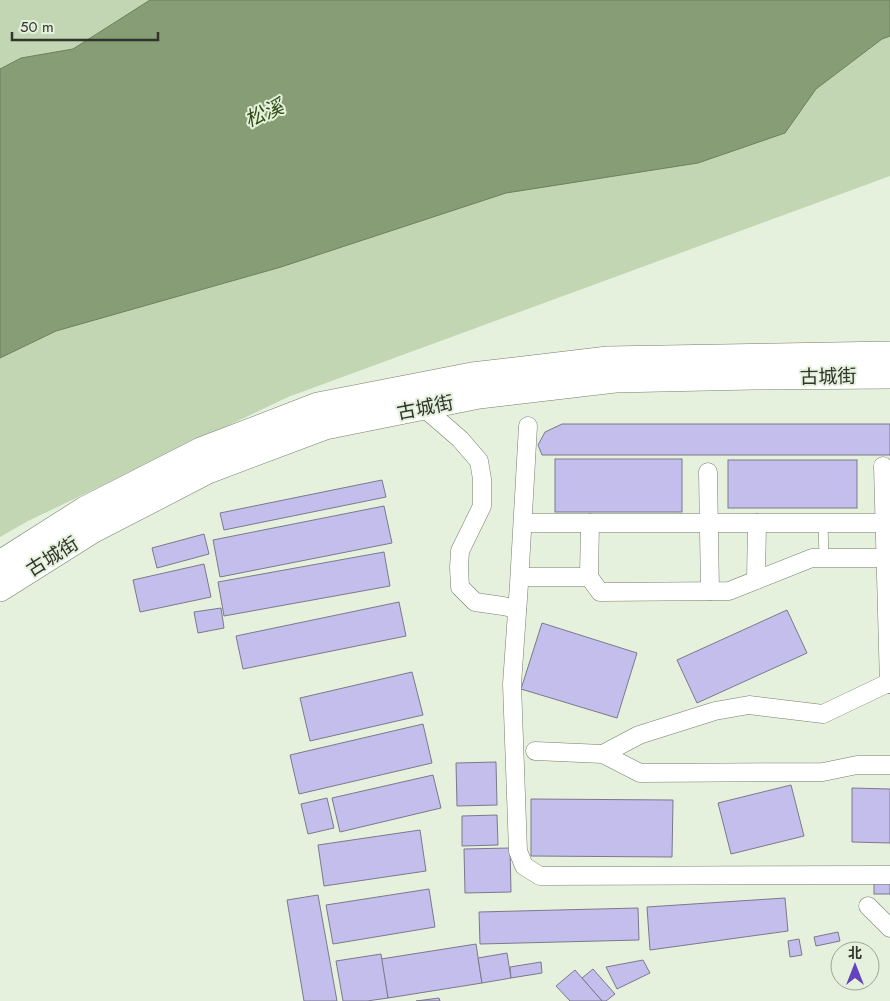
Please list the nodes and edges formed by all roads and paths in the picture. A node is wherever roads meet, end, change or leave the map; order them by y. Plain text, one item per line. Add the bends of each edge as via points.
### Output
1 (890, 354) edge
2 (890, 376) edge
3 (423, 407) junction
4 (528, 426) dead end
5 (883, 466) dead end
6 (708, 472) dead end
7 (523, 523) junction
8 (590, 523) junction
9 (709, 523) junction
10 (757, 523) junction
11 (823, 523) junction
12 (887, 523) edge
13 (824, 558) junction
14 (888, 558) edge
15 (0, 563) edge
16 (520, 577) junction
17 (589, 577) junction
18 (756, 580) junction
19 (0, 589) edge
20 (710, 591) junction
21 (517, 609) junction
22 (890, 684) edge
23 (513, 716) junction
24 (535, 751) junction
25 (603, 754) junction
26 (890, 765) edge
27 (516, 788) junction
28 (890, 875) edge
29 (868, 906) dead end
30 (890, 928) edge

1 - 15 main road, 古城街 via 608,359 472,375 318,405 201,450 85,509
2 - 3 main road, 古城街 via 615,380 479,396
3 - 19 main road, 古城街 via 325,426 208,471 92,530
3 - 21 street via 460,438 479,461 482,506 460,551 460,587 475,602
4 - 7 street
5 - 12 street
6 - 9 street
7 - 8 street
7 - 16 street
8 - 9 street
8 - 17 street
9 - 10 street
9 - 20 street
10 - 11 street
10 - 18 street
11 - 12 street
11 - 13 lane
12 - 14 street
13 - 14 street
13 - 18 street via 812,558
14 - 22 street
16 - 17 street
16 - 21 street
17 - 20 street via 600,592
18 - 20 street via 729,591
21 - 23 street
22 - 25 street via 823,714 749,705 715,711 639,735
23 - 24 street
23 - 27 street
24 - 25 street
24 - 27 street
25 - 26 street via 640,773 823,772 857,765
27 - 28 street via 518,851 524,866 540,876
29 - 30 street

